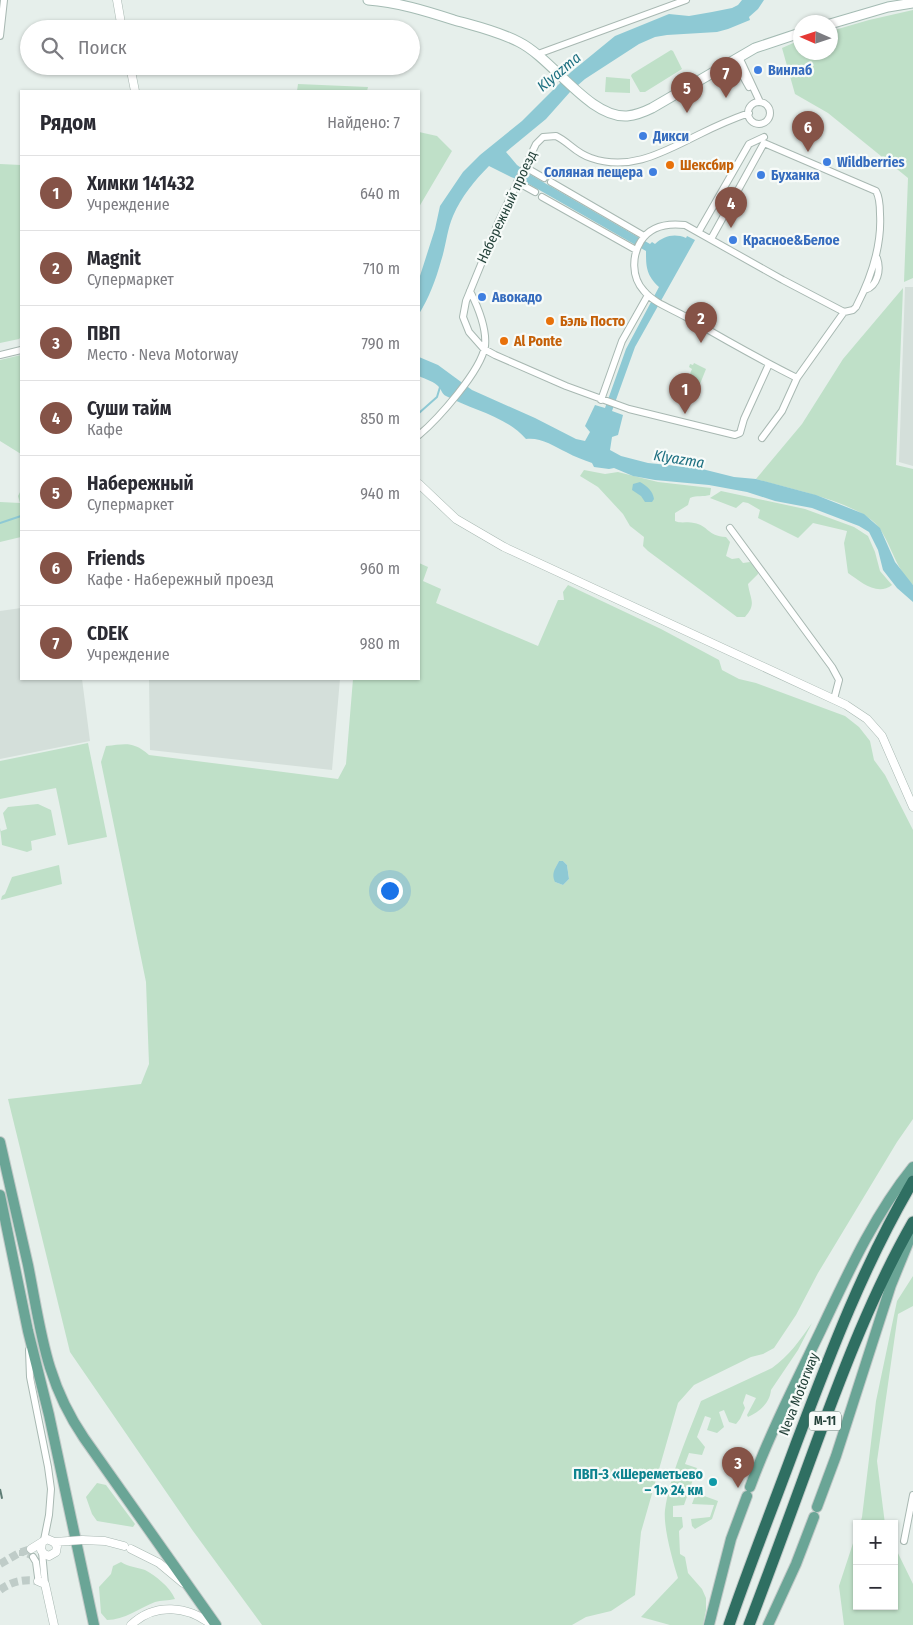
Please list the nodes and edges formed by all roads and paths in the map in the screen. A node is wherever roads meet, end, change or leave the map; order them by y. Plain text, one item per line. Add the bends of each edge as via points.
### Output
1 (4, 0) edge
2 (117, 0) edge
3 (368, 0) edge
4 (686, 0) edge
5 (913, 3) edge
6 (887, 4) edge
7 (120, 20) edge
8 (838, 21) edge
9 (793, 35) edge
10 (0, 36) edge
11 (538, 54) junction
12 (736, 58) junction
13 (132, 75) edge
14 (135, 90) edge
15 (758, 102) junction
16 (749, 113) junction
17 (761, 123) junction
18 (764, 140) junction
19 (524, 167) junction
20 (544, 178) dead end
21 (517, 182) junction
22 (551, 182) dead end
23 (535, 192) dead end
24 (542, 197) dead end
25 (699, 232) junction
26 (643, 237) junction
27 (711, 239) junction
28 (636, 249) junction
29 (470, 291) junction
30 (650, 296) junction
31 (844, 312) junction
32 (484, 349) junction
33 (20, 350) edge
34 (0, 355) edge
35 (769, 364) junction
36 (797, 378) junction
37 (603, 400) junction
38 (420, 434) edge
39 (762, 438) dead end
40 (420, 485) edge
41 (730, 528) dead end
42 (834, 699) junction
43 (913, 807) edge
44 (0, 1142) edge
45 (913, 1167) edge
46 (913, 1181) edge
47 (0, 1195) edge
48 (913, 1222) edge
49 (913, 1231) edge
50 (28, 1331) junction
51 (913, 1496) edge
52 (43, 1541) junction
53 (904, 1541) dead end
54 (54, 1542) junction
55 (42, 1552) junction
56 (32, 1553) joint
57 (41, 1581) junction
58 (200, 1602) junction
59 (54, 1625) edge
60 (94, 1625) edge
61 (131, 1625) edge
62 (214, 1625) edge
63 (709, 1625) edge
64 (728, 1625) edge
65 (750, 1625) edge
66 (768, 1625) edge

1 - 10 street
2 - 7 street
3 - 11 main road via 417,9 477,26 512,38
4 - 11 street
5 - 6 main road
6 - 8 main road
9 - 12 main road
11 - 12 main road via 598,108 627,116 639,114 672,98
12 - 15 street
13 - 14 street
15 - 16 street via 752,105
15 - 17 street via 766,104 770,112 769,118
16 - 17 street via 753,122
16 - 19 street, Набережный проезд via 658,155 623,163 591,158 560,138 547,136 536,144
17 - 18 street
18 - 25 street via 749,144
18 - 27 street
18 - 31 street via 876,192 881,227 876,256 878,276 853,310
19 - 20 street
19 - 21 street, Набережный проезд
21 - 23 street
21 - 29 street, Набережный проезд
22 - 26 street
24 - 28 street
25 - 26 street via 685,225 667,224
25 - 27 street
26 - 28 street
27 - 31 street
28 - 30 street via 636,274 639,284
29 - 32 street via 485,335
29 - 32 street, Набережный проезд via 463,311 465,325
30 - 35 street
30 - 37 street via 622,342
31 - 36 street
32 - 37 street, Набережный проезд via 512,364
32 - 38 street via 471,375 444,411
33 - 34 street
35 - 36 street
35 - 37 street, Набережный проезд via 738,435
36 - 39 street via 782,411
40 - 42 street via 456,519 504,547
41 - 42 street via 832,667 839,680
42 - 43 street via 867,719 882,736
44 - 58 main road via 53,1379 87,1444
45 - 63 main road via 884,1209 848,1272 765,1446 731,1539
46 - 64 highway, Neva Motorway / М-11 via 863,1274 839,1331
47 - 50 main road
48 - 65 highway, М-11 via 883,1279 851,1353
49 - 66 main road, М-11 via 891,1286 816,1512
50 - 52 street via 30,1377 51,1488
50 - 60 main road
51 - 53 street
52 - 54 street via 50,1539
52 - 55 street
52 - 56 street
54 - 55 street via 57,1546 54,1554
54 - 58 street, bridge via 105,1541 128,1547 166,1568
55 - 57 street
56 - 57 street
57 - 59 street
58 - 62 main road
61 - 62 street via 147,1614 169,1609 196,1614

